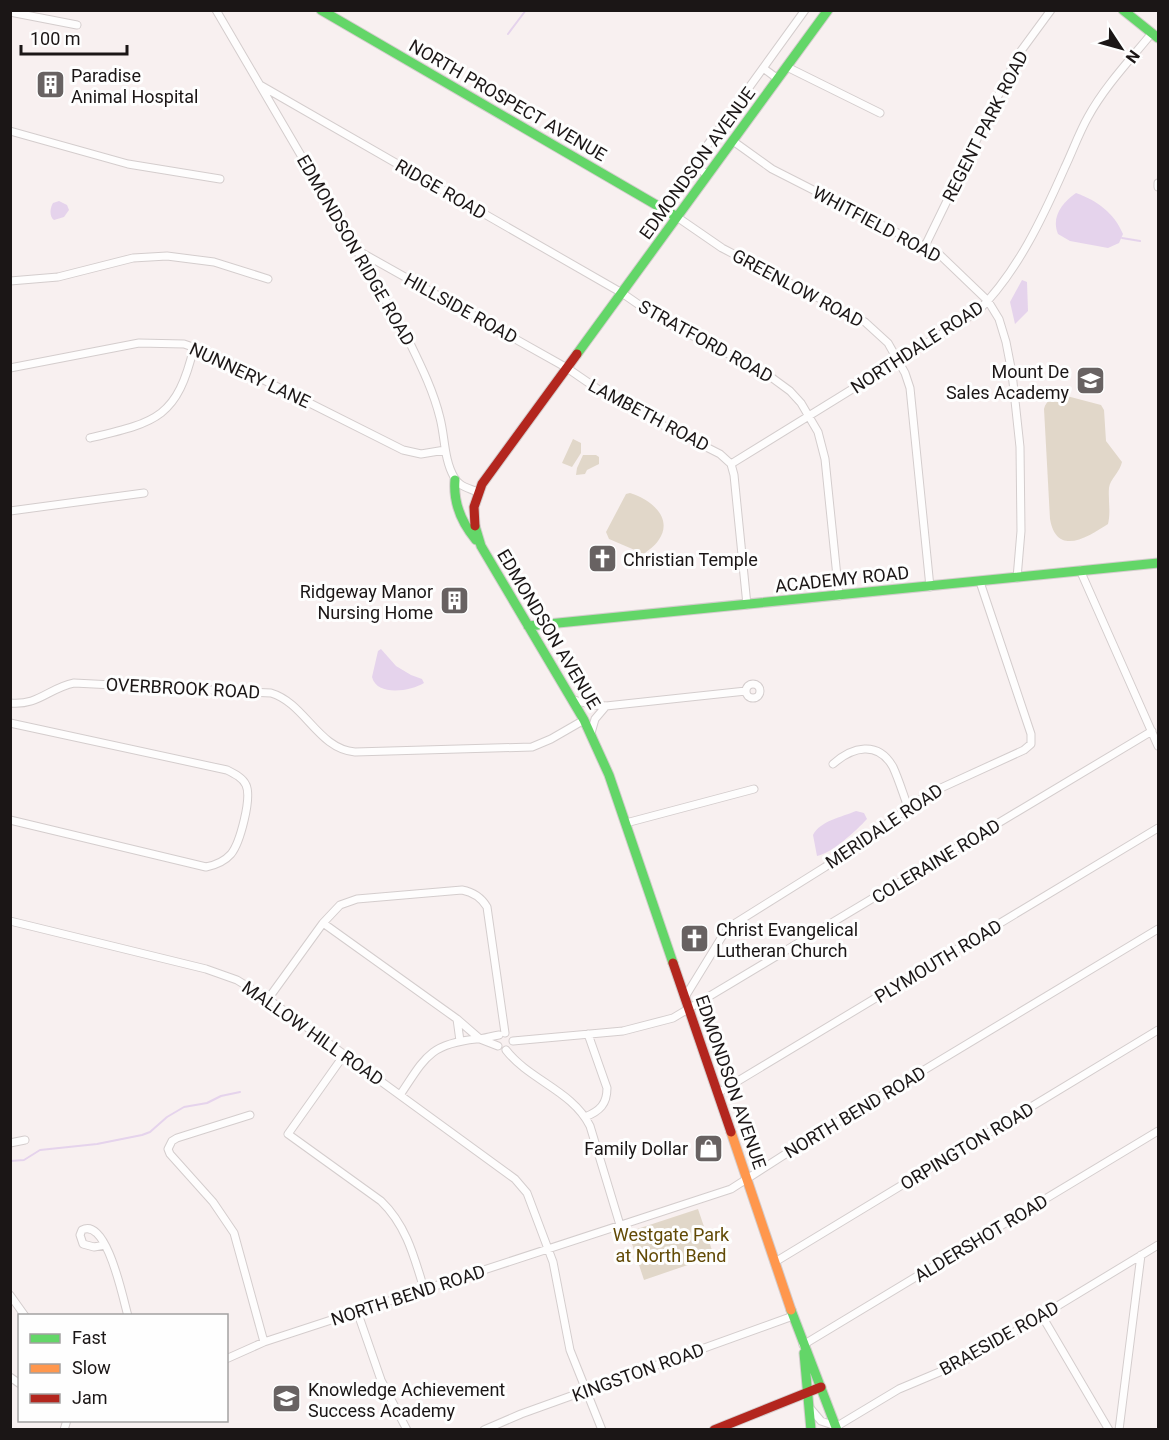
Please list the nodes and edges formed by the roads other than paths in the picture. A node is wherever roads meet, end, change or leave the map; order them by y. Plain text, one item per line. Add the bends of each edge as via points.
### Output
1 (216, 10) edge
2 (321, 10) edge
3 (805, 10) edge
4 (828, 10) edge
5 (1051, 10) edge
6 (1123, 10) edge
7 (10, 12) edge
8 (77, 25) dead end
9 (1155, 35) edge
10 (787, 67) junction
11 (763, 68) junction
12 (778, 79) junction
13 (260, 85) junction
14 (880, 113) dead end
15 (10, 131) edge
16 (733, 141) junction
17 (708, 175) junction
18 (220, 179) dead end
19 (677, 217) junction
20 (925, 246) junction
21 (355, 249) junction
22 (268, 279) dead end
23 (10, 281) edge
24 (622, 293) junction
25 (988, 301) junction
26 (194, 347) junction
27 (899, 360) junction
28 (10, 368) edge
29 (567, 368) junction
30 (809, 416) junction
31 (90, 438) dead end
32 (445, 450) junction
33 (731, 464) junction
34 (455, 480) junction
35 (477, 492) junction
36 (144, 493) dead end
37 (10, 511) edge
38 (481, 546) junction
39 (1158, 562) edge
40 (1080, 570) junction
41 (1017, 578) junction
42 (980, 582) junction
43 (930, 587) junction
44 (839, 596) junction
45 (747, 605) junction
46 (528, 626) junction
47 (746, 691) dead end
48 (573, 700) junction
49 (10, 703) edge
50 (606, 706) junction
51 (585, 720) junction
52 (10, 723) edge
53 (1152, 731) junction
54 (591, 733) junction
55 (1158, 746) edge
56 (833, 764) dead end
57 (754, 789) dead end
58 (908, 807) junction
59 (10, 820) edge
60 (626, 823) junction
61 (1158, 828) edge
62 (10, 921) edge
63 (323, 923) junction
64 (1158, 929) edge
65 (685, 997) junction
66 (268, 999) junction
67 (690, 1009) junction
68 (457, 1019) junction
69 (1158, 1030) edge
70 (502, 1034) junction
71 (588, 1034) junction
72 (480, 1039) junction
73 (460, 1041) junction
74 (513, 1041) junction
75 (498, 1046) junction
76 (506, 1050) junction
77 (344, 1055) junction
78 (718, 1093) junction
79 (400, 1095) junction
80 (250, 1115) dead end
81 (585, 1117) junction
82 (1158, 1131) edge
83 (25, 1140) dead end
84 (10, 1143) edge
85 (747, 1178) junction
86 (620, 1225) junction
87 (105, 1245) dead end
88 (1158, 1245) edge
89 (548, 1249) junction
90 (1141, 1255) junction
91 (775, 1262) junction
92 (424, 1289) junction
93 (10, 1295) edge
94 (357, 1311) junction
95 (24, 1314) edge
96 (127, 1314) edge
97 (793, 1316) junction
98 (1042, 1316) junction
99 (264, 1342) junction
100 (803, 1345) junction
101 (228, 1358) edge
102 (821, 1387) junction
103 (809, 1390) junction
104 (586, 1391) junction
105 (810, 1408) junction
106 (835, 1428) edge
107 (407, 1430) edge
108 (484, 1430) edge
109 (602, 1430) edge
110 (714, 1430) edge
111 (811, 1430) edge
112 (1109, 1430) edge
113 (1119, 1430) edge

1 - 13 street, EDMONDSON RIDGE ROAD
2 - 19 main road, NORTH PROSPECT AVENUE
3 - 11 street
4 - 10 main road, EDMONDSON AVENUE
5 - 20 street, REGENT PARK ROAD via 1018,55
6 - 9 main road
7 - 8 street
9 - 25 street, NORTHDALE ROAD via 1097,101 1025,246
10 - 12 main road, EDMONDSON AVENUE
10 - 14 street
11 - 12 street
11 - 17 street via 693,165
12 - 16 main road, EDMONDSON AVENUE
13 - 21 street, EDMONDSON RIDGE ROAD
13 - 24 street, RIDGE ROAD
15 - 18 street via 128,164
16 - 17 main road, EDMONDSON AVENUE
16 - 20 street, WHITFIELD ROAD via 772,169
17 - 19 main road, EDMONDSON AVENUE
19 - 24 main road, EDMONDSON AVENUE
19 - 27 street, GREENLOW ROAD via 722,248 855,315 877,331
20 - 25 street, WHITFIELD ROAD via 955,268
21 - 29 street, HILLSIDE ROAD
21 - 32 street, EDMONDSON RIDGE ROAD via 406,335 431,388
22 - 23 street via 214,262 167,256 133,258 58,277
24 - 29 main road, EDMONDSON AVENUE
24 - 30 street, STRATFORD ROAD via 661,320 777,381
25 - 27 street, NORTHDALE ROAD via 977,312
25 - 41 street, WHITFIELD ROAD via 999,319 1005,342 1018,428 1022,487
26 - 28 street, NUNNERY LANE via 139,343
26 - 31 street via 183,383 163,412 144,424
26 - 32 street, NUNNERY LANE via 403,450 421,454
27 - 30 street, NORTHDALE ROAD
27 - 43 street, GREENLOW ROAD via 913,407
29 - 33 street, LAMBETH ROAD via 615,401 711,448
29 - 35 main road, EDMONDSON AVENUE
30 - 33 street, NORTHDALE ROAD
30 - 44 street, STRATFORD ROAD via 825,459
32 - 34 street, EDMONDSON RIDGE ROAD
33 - 45 street
34 - 35 street
34 - 38 main road via 454,501 469,532
35 - 38 main road, EDMONDSON AVENUE via 472,515
36 - 37 street
38 - 46 main road, EDMONDSON AVENUE
39 - 40 main road, ACADEMY ROAD
40 - 41 main road, ACADEMY ROAD
40 - 53 street
41 - 42 main road, ACADEMY ROAD
42 - 43 main road, ACADEMY ROAD
42 - 58 street, MERIDALE ROAD via 1031,744 940,787
43 - 44 main road, ACADEMY ROAD
44 - 45 main road, ACADEMY ROAD
45 - 46 main road, ACADEMY ROAD
46 - 48 main road, EDMONDSON AVENUE
47 - 50 street
48 - 50 street
48 - 51 main road, EDMONDSON AVENUE
49 - 51 street, OVERBROOK ROAD via 37,700 74,682 271,693 288,700 339,749 355,752 532,747
50 - 54 street via 595,719
51 - 54 main road, EDMONDSON AVENUE
52 - 59 street via 228,770 245,782 248,803 234,850 223,861 206,867
53 - 55 street
53 - 67 street, COLERAINE ROAD
54 - 60 main road, EDMONDSON AVENUE
56 - 58 street via 852,750 876,752 893,768
57 - 60 street
58 - 65 street, MERIDALE ROAD via 825,867 734,924 723,935
60 - 65 main road, EDMONDSON AVENUE
61 - 78 street, PLYMOUTH ROAD
62 - 66 street, MALLOW HILL ROAD via 206,969 237,980
63 - 66 street
63 - 68 street
63 - 70 street via 347,901 455,889 469,891 487,907
64 - 85 street, NORTH BEND ROAD
65 - 67 main road, EDMONDSON AVENUE
66 - 77 street, MALLOW HILL ROAD
67 - 71 street, COLERAINE ROAD via 642,1027
67 - 78 main road, EDMONDSON AVENUE
68 - 72 street
68 - 73 street
69 - 91 street, ORPINGTON ROAD
70 - 72 street
70 - 74 street via 511,1036
70 - 75 street
71 - 74 street, COLERAINE ROAD
71 - 81 street via 607,1095 598,1112
72 - 73 street
72 - 75 street
73 - 79 street via 430,1053
74 - 76 street
75 - 76 street
76 - 81 street via 514,1061
77 - 79 street, MALLOW HILL ROAD
77 - 92 street via 288,1134 391,1210 405,1231
78 - 85 main road, EDMONDSON AVENUE
79 - 89 street, MALLOW HILL ROAD via 522,1185
80 - 99 street via 177,1138 168,1149 234,1233
81 - 86 street
82 - 100 street, ALDERSHOT ROAD
83 - 84 street
85 - 86 street, NORTH BEND ROAD via 731,1189
85 - 91 main road, EDMONDSON AVENUE
86 - 89 street, NORTH BEND ROAD
87 - 96 street
88 - 90 street, BRAESIDE ROAD
89 - 92 street, NORTH BEND ROAD
89 - 104 street, MALLOW HILL ROAD via 570,1350
90 - 98 street, BRAESIDE ROAD
90 - 113 street
91 - 97 main road, EDMONDSON AVENUE
92 - 94 street, NORTH BEND ROAD
93 - 95 street
94 - 99 street, NORTH BEND ROAD
94 - 107 street via 381,1380
97 - 100 main road, EDMONDSON AVENUE
97 - 104 street, KINGSTON ROAD
98 - 106 street, BRAESIDE ROAD via 961,1363 899,1389
98 - 112 street
99 - 101 street, NORTH BEND ROAD
100 - 102 main road, EDMONDSON AVENUE
100 - 103 main road, EDMONDSON AVENUE
102 - 103 main road
102 - 106 main road, EDMONDSON AVENUE
103 - 105 main road, EDMONDSON AVENUE
103 - 110 main road
104 - 108 street, KINGSTON ROAD
104 - 109 street, MALLOW HILL ROAD
105 - 106 street via 821,1421
105 - 111 main road, EDMONDSON AVENUE

